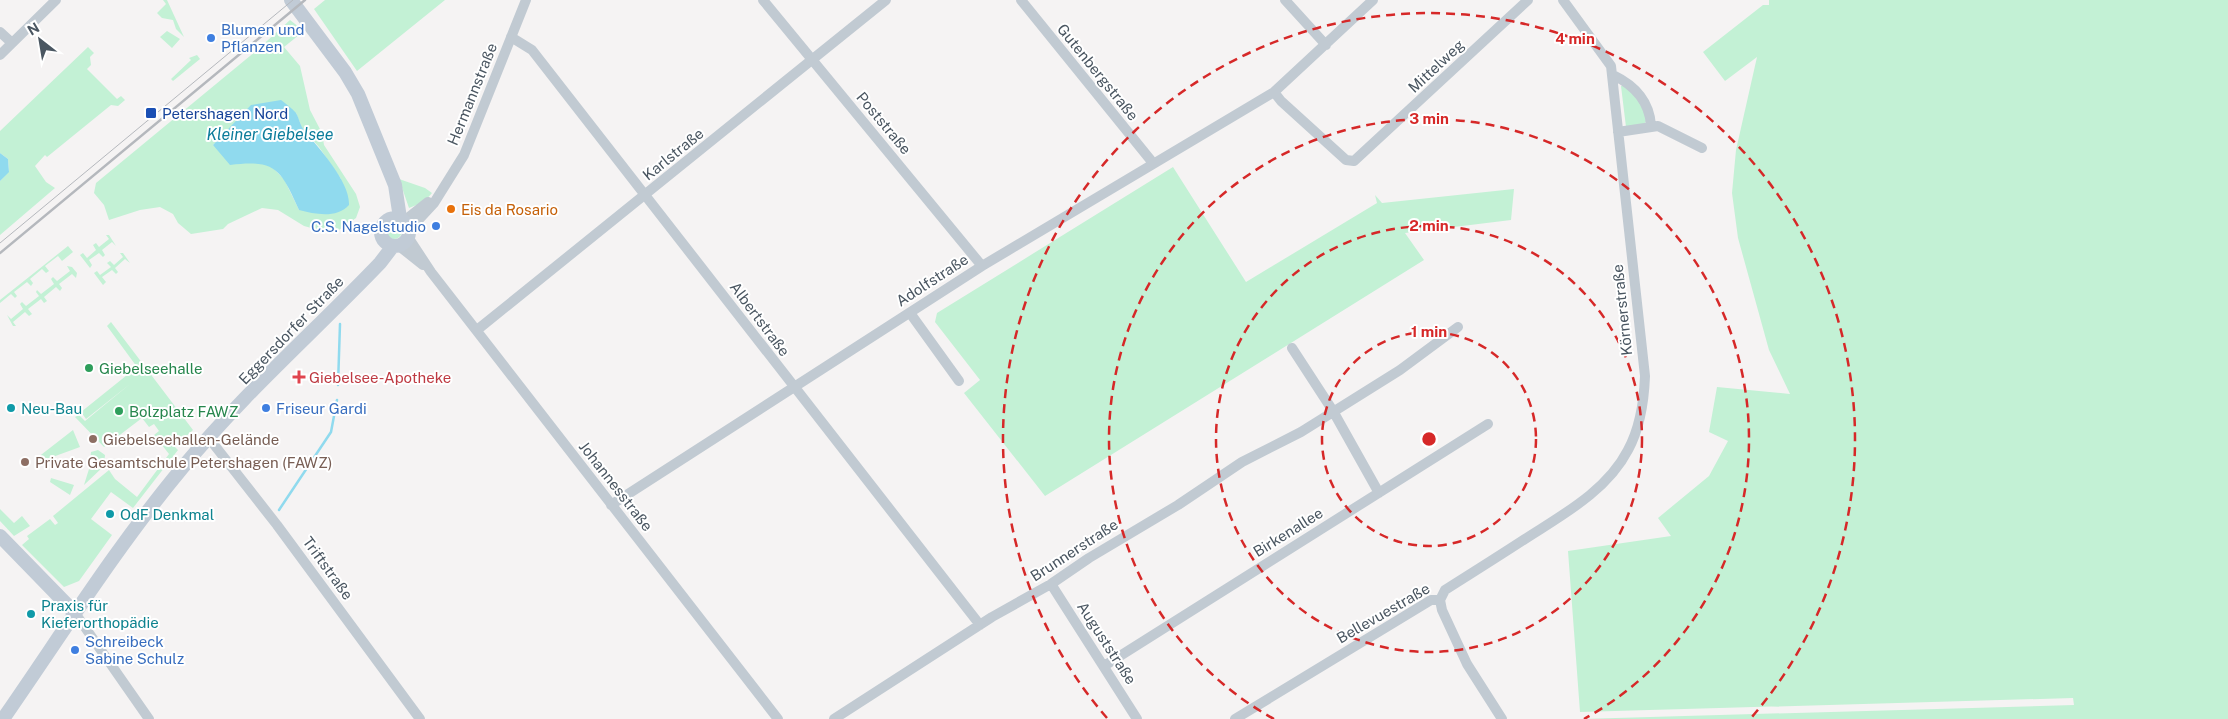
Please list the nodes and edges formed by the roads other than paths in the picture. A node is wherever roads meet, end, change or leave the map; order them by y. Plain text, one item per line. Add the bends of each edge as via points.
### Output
1 (56, 0) edge
2 (290, 0) edge
3 (526, 0) edge
4 (763, 0) edge
5 (886, 0) edge
6 (1021, 0) edge
7 (1285, 0) edge
8 (1373, 0) edge
9 (1528, 0) edge
10 (1563, 0) edge
11 (0, 32) edge
12 (511, 37) junction
13 (12, 43) junction
14 (1326, 45) junction
15 (0, 55) edge
16 (813, 60) junction
17 (1613, 75) junction
18 (1275, 91) junction
19 (1651, 125) junction
20 (1618, 132) junction
21 (1702, 148) dead end
22 (1153, 163) junction
23 (647, 194) junction
24 (400, 231) junction
25 (381, 237) junction
26 (982, 266) junction
27 (367, 275) junction
28 (910, 313) junction
29 (1458, 327) dead end
30 (477, 330) junction
31 (1292, 348) dead end
32 (959, 381) dead end
33 (794, 387) junction
34 (1333, 411) junction
35 (1488, 424) dead end
36 (208, 437) junction
37 (1379, 493) junction
38 (611, 505) junction
39 (1566, 513) joint
40 (0, 536) edge
41 (1051, 584) junction
42 (1440, 600) junction
43 (75, 613) junction
44 (980, 626) junction
45 (1104, 666) junction
46 (3, 719) edge
47 (149, 719) edge
48 (420, 719) edge
49 (778, 719) edge
50 (834, 719) edge
51 (1137, 719) edge
52 (1236, 719) edge
53 (1502, 719) edge

1 - 13 street
2 - 24 street via 358,94 395,185
3 - 12 street, Hermannstraße
4 - 16 street, Poststraße
5 - 16 street, Karlstraße
6 - 22 street, Gutenbergstraße
7 - 14 street
8 - 14 street, Adolfstraße
9 - 18 street, Mittelweg via 1354,161 1346,160 1281,101
10 - 17 street, Körnerstraße via 1607,57
11 - 13 street
12 - 23 street, Albertstraße via 532,50
12 - 24 street, Hermannstraße via 464,155 428,211
13 - 15 street
14 - 18 street, Adolfstraße
16 - 23 street, Karlstraße
16 - 26 street, Poststraße
17 - 19 street via 1639,94 1650,112
17 - 20 street, Körnerstraße
18 - 22 street, Adolfstraße
19 - 20 street
19 - 21 street via 1662,127
20 - 39 street, Körnerstraße via 1644,396 1635,435 1620,464
22 - 26 street, Adolfstraße
23 - 30 street, Karlstraße
23 - 33 street, Albertstraße
24 - 25 street via 387,244
24 - 25 street, Eggersdorfer Straße via 381,227
24 - 27 street, Eggersdorfer Straße via 380,263
24 - 30 street, Johannesstraße
25 - 27 street, Eggersdorfer Straße via 380,249
26 - 28 street, Adolfstraße
27 - 36 street, Eggersdorfer Straße
28 - 32 street
28 - 33 street, Adolfstraße
29 - 34 street, Brunnerstraße via 1400,370
30 - 38 street, Johannesstraße
31 - 34 street
33 - 38 street, Adolfstraße
33 - 44 street, Albertstraße
34 - 37 street
34 - 41 street, Brunnerstraße via 1301,432 1242,462
35 - 37 street, Birkenallee
36 - 43 street, Eggersdorfer Straße via 146,514
36 - 48 street, Triftstraße
37 - 45 street, Birkenallee
38 - 49 street, Johannesstraße
39 - 42 street, Bellevuestraße via 1445,590
40 - 43 street
41 - 44 street, Brunnerstraße
41 - 45 street, Auguststraße
42 - 52 street, Bellevuestraße via 1431,600
42 - 53 street via 1468,664
43 - 46 street, Eggersdorfer Straße
43 - 47 street
44 - 50 street, Brunnerstraße
45 - 51 street, Auguststraße

